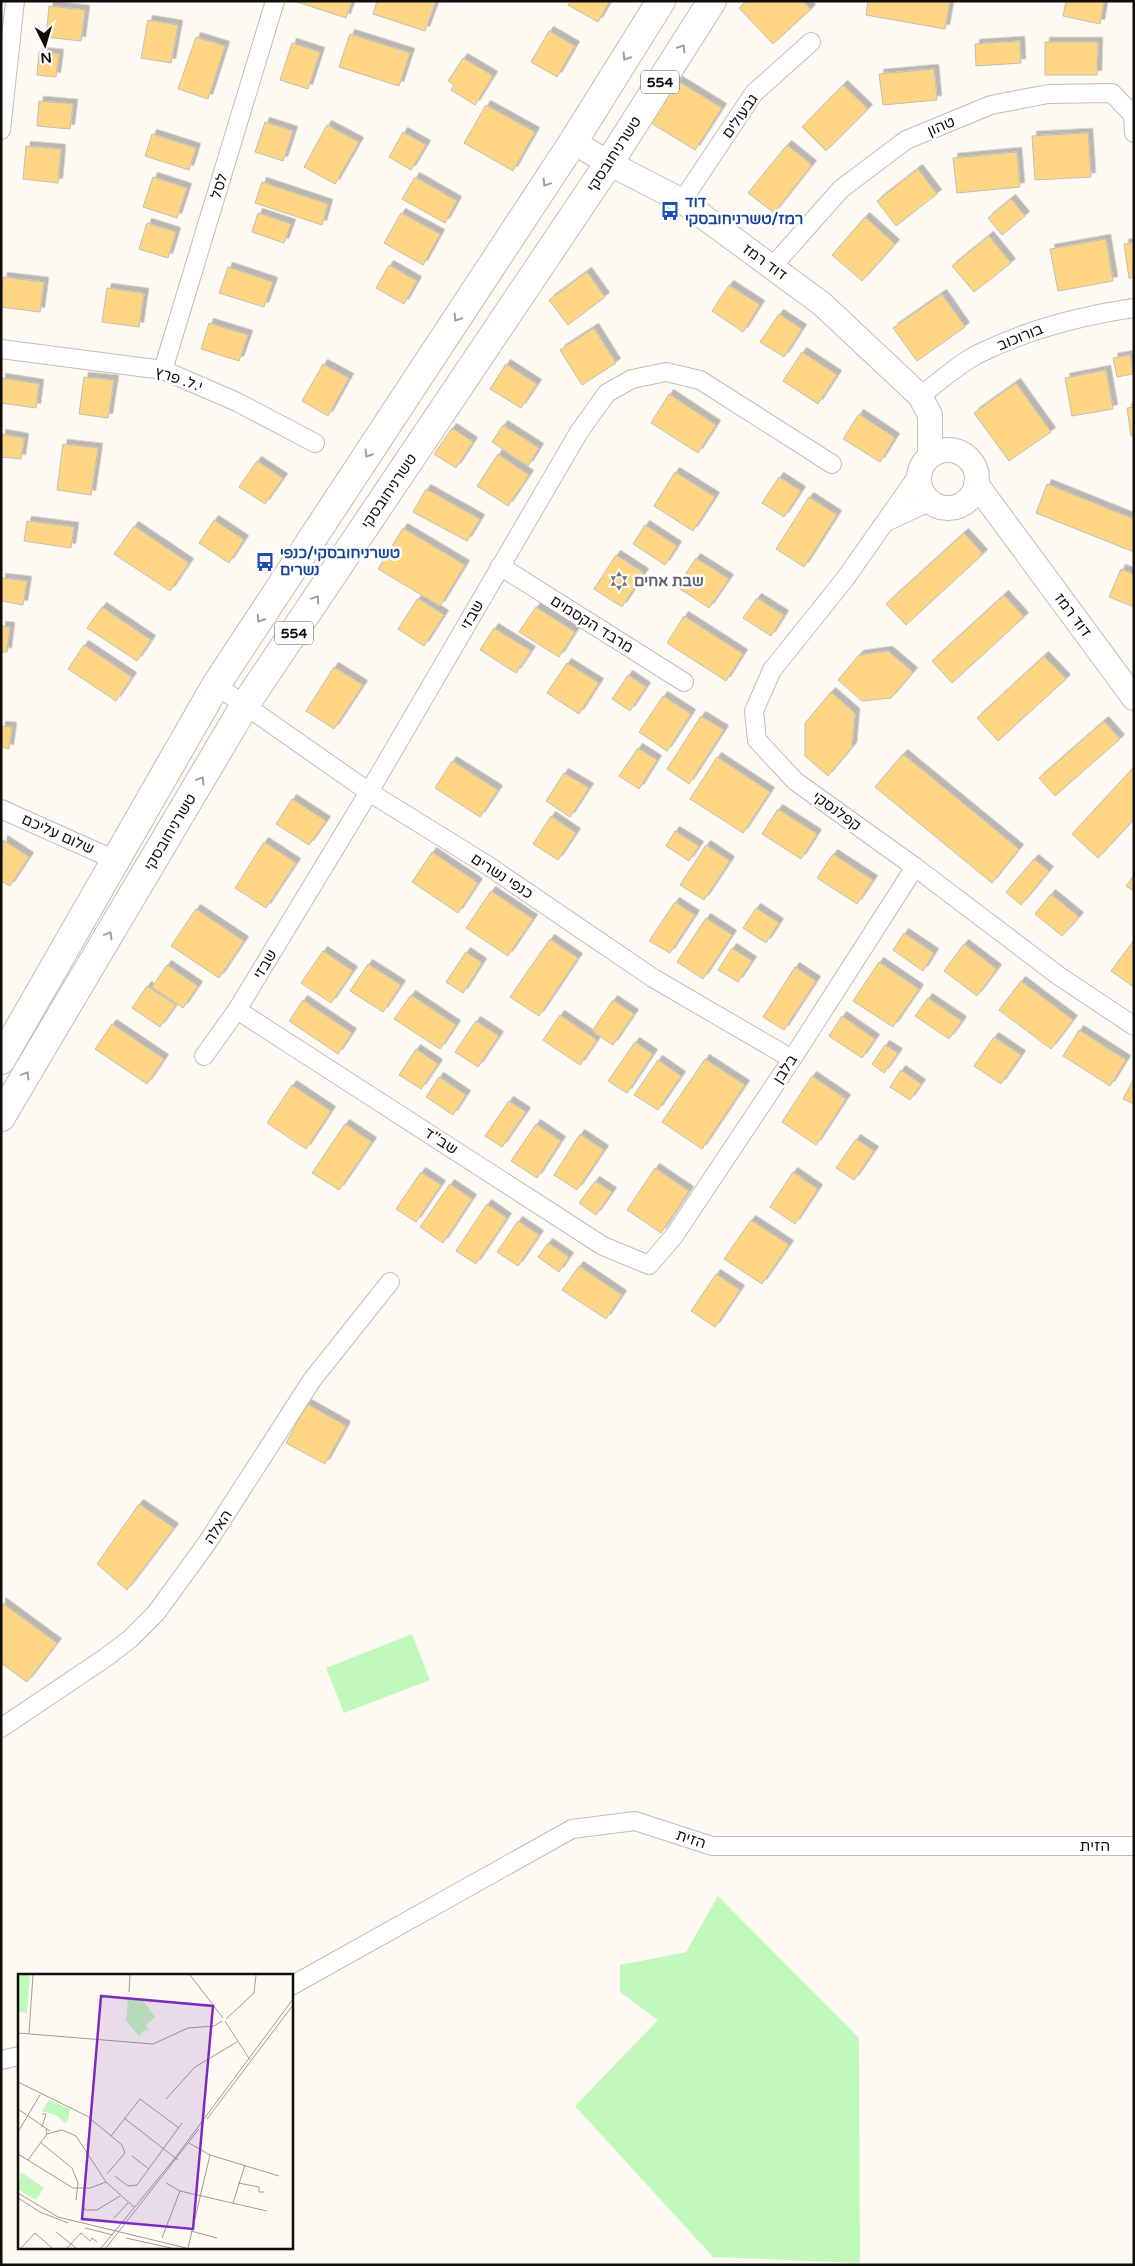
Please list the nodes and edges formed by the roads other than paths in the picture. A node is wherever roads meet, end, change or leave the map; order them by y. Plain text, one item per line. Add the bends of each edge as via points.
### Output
1 (15, 1) edge
2 (275, 1) edge
3 (661, 1) edge
4 (712, 1) edge
5 (811, 42) dead end
6 (1, 130) edge
7 (1134, 132) edge
8 (573, 142) junction
9 (609, 163) junction
10 (682, 201) junction
11 (772, 267) junction
12 (1134, 308) edge
13 (1, 349) edge
14 (163, 370) junction
15 (925, 406) junction
16 (315, 443) dead end
17 (957, 452) junction
18 (832, 464) dead end
19 (924, 466) junction
20 (976, 484) junction
21 (929, 502) junction
22 (959, 506) junction
23 (883, 523) junction
24 (1010, 532) junction
25 (500, 566) junction
26 (684, 682) dead end
27 (216, 686) junction
28 (1134, 698) edge
29 (245, 705) junction
30 (369, 792) junction
31 (1, 809) edge
32 (115, 860) junction
33 (915, 867) junction
34 (237, 1010) junction
35 (1134, 1026) edge
36 (204, 1056) dead end
37 (792, 1059) junction
38 (1, 1060) edge
39 (1, 1117) edge
40 (649, 1266) joint
41 (390, 1282) dead end
42 (1, 1728) edge
43 (1134, 1846) edge
44 (292, 1985) edge
45 (18, 2056) edge
46 (1, 2060) edge

1 - 6 street
2 - 14 street, לסל
3 -> 8 main road, 554
9 -> 4 main road, טשרניחובסקי / 554
5 - 10 street, גבעולים via 754,93
7 - 11 street, טהון via 1133,115 1112,93 1048,94 991,105 906,140 841,189
8 - 9 street, דוד רמז
8 -> 27 main road, 554
9 - 10 street, דוד רמז
29 -> 9 main road, טשרניחובסקי / 554
10 - 11 street, דוד רמז
11 - 15 street, דוד רמז via 822,304
12 - 15 street, בורוכוב via 1079,317 1034,330 974,356
13 - 14 street, י.ל. פרץ
14 - 16 street, י.ל. פרץ via 237,402
15 - 17 street, דוד רמז via 943,427
15 - 19 street
17 - 19 street via 944,450
17 - 20 street via 970,460 975,468
18 - 25 street, שבזי via 700,380 666,372 632,379 607,393 579,432
19 - 21 street via 921,490
19 - 23 street, קפלנסקי
20 - 22 street via 971,496
20 - 24 street, דוד רמז
21 - 22 street via 945,508
21 - 23 street
22 - 24 street, דוד רמז
23 - 33 street, קפלנסקי via 844,579 772,670 754,711 757,740 796,781
24 - 28 street, דוד רמז
25 - 26 street, מרבד הקסמים
25 - 30 street, שבזי
27 - 29 street, כנפי נשרים
27 - 32 main road, 554
29 - 30 street, כנפי נשרים
39 -> 29 main road, טשרניחובסקי / 554
30 - 34 street, שבזי
30 - 37 street, כנפי נשרים via 487,865 654,978
31 - 32 street, שלום עליכם
32 - 38 main road, 554
33 - 35 street, קפלנסקי via 1058,976
33 - 37 street, בלבן
34 - 36 street, שבזי
34 - 40 street, שב''ד via 603,1246
37 - 40 street, בלבן via 674,1236
41 - 42 street, האלה via 312,1380 207,1544 156,1613 105,1658
43 - 44 street, הזית via 712,1846 635,1821 572,1829
45 - 46 street

